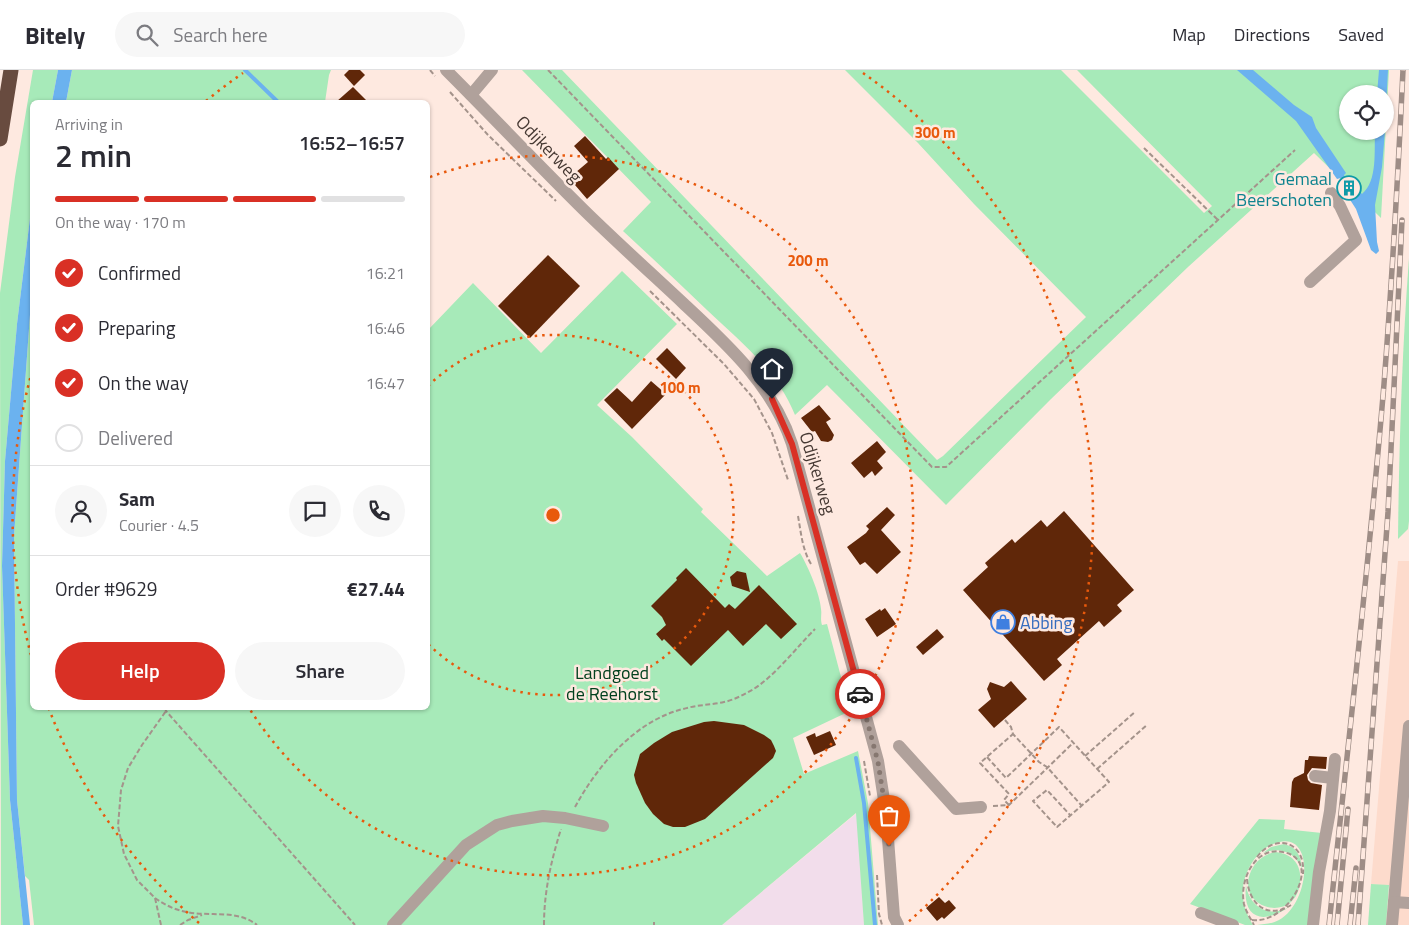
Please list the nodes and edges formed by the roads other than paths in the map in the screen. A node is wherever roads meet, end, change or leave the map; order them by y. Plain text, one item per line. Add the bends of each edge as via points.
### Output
1 (11, 70) edge
2 (446, 70) edge
3 (492, 70) edge
4 (471, 95) junction
5 (0, 139) edge
6 (1331, 192) dead end
7 (1310, 282) dead end
8 (1409, 726) edge
9 (899, 746) dead end
10 (1335, 759) dead end
11 (1315, 776) dead end
12 (1332, 778) junction
13 (981, 807) road end
14 (603, 826) dead end
15 (1394, 902) junction
16 (1409, 903) edge
17 (1201, 913) dead end
18 (393, 925) edge
19 (898, 925) edge
20 (1233, 925) edge
21 (1313, 925) edge
22 (1392, 925) edge

1 - 5 highway
2 - 4 street, Odijkerweg
3 - 4 street
4 - 19 street, Odijkerweg via 590,216 714,332 772,399 792,444 878,762 886,813 894,917
6 - 7 street via 1356,240
8 - 15 street
9 - 13 street via 956,809
10 - 12 street
11 - 12 street
12 - 21 street
14 - 18 street via 543,816 497,825 466,844
15 - 16 street
15 - 22 street
17 - 20 street

